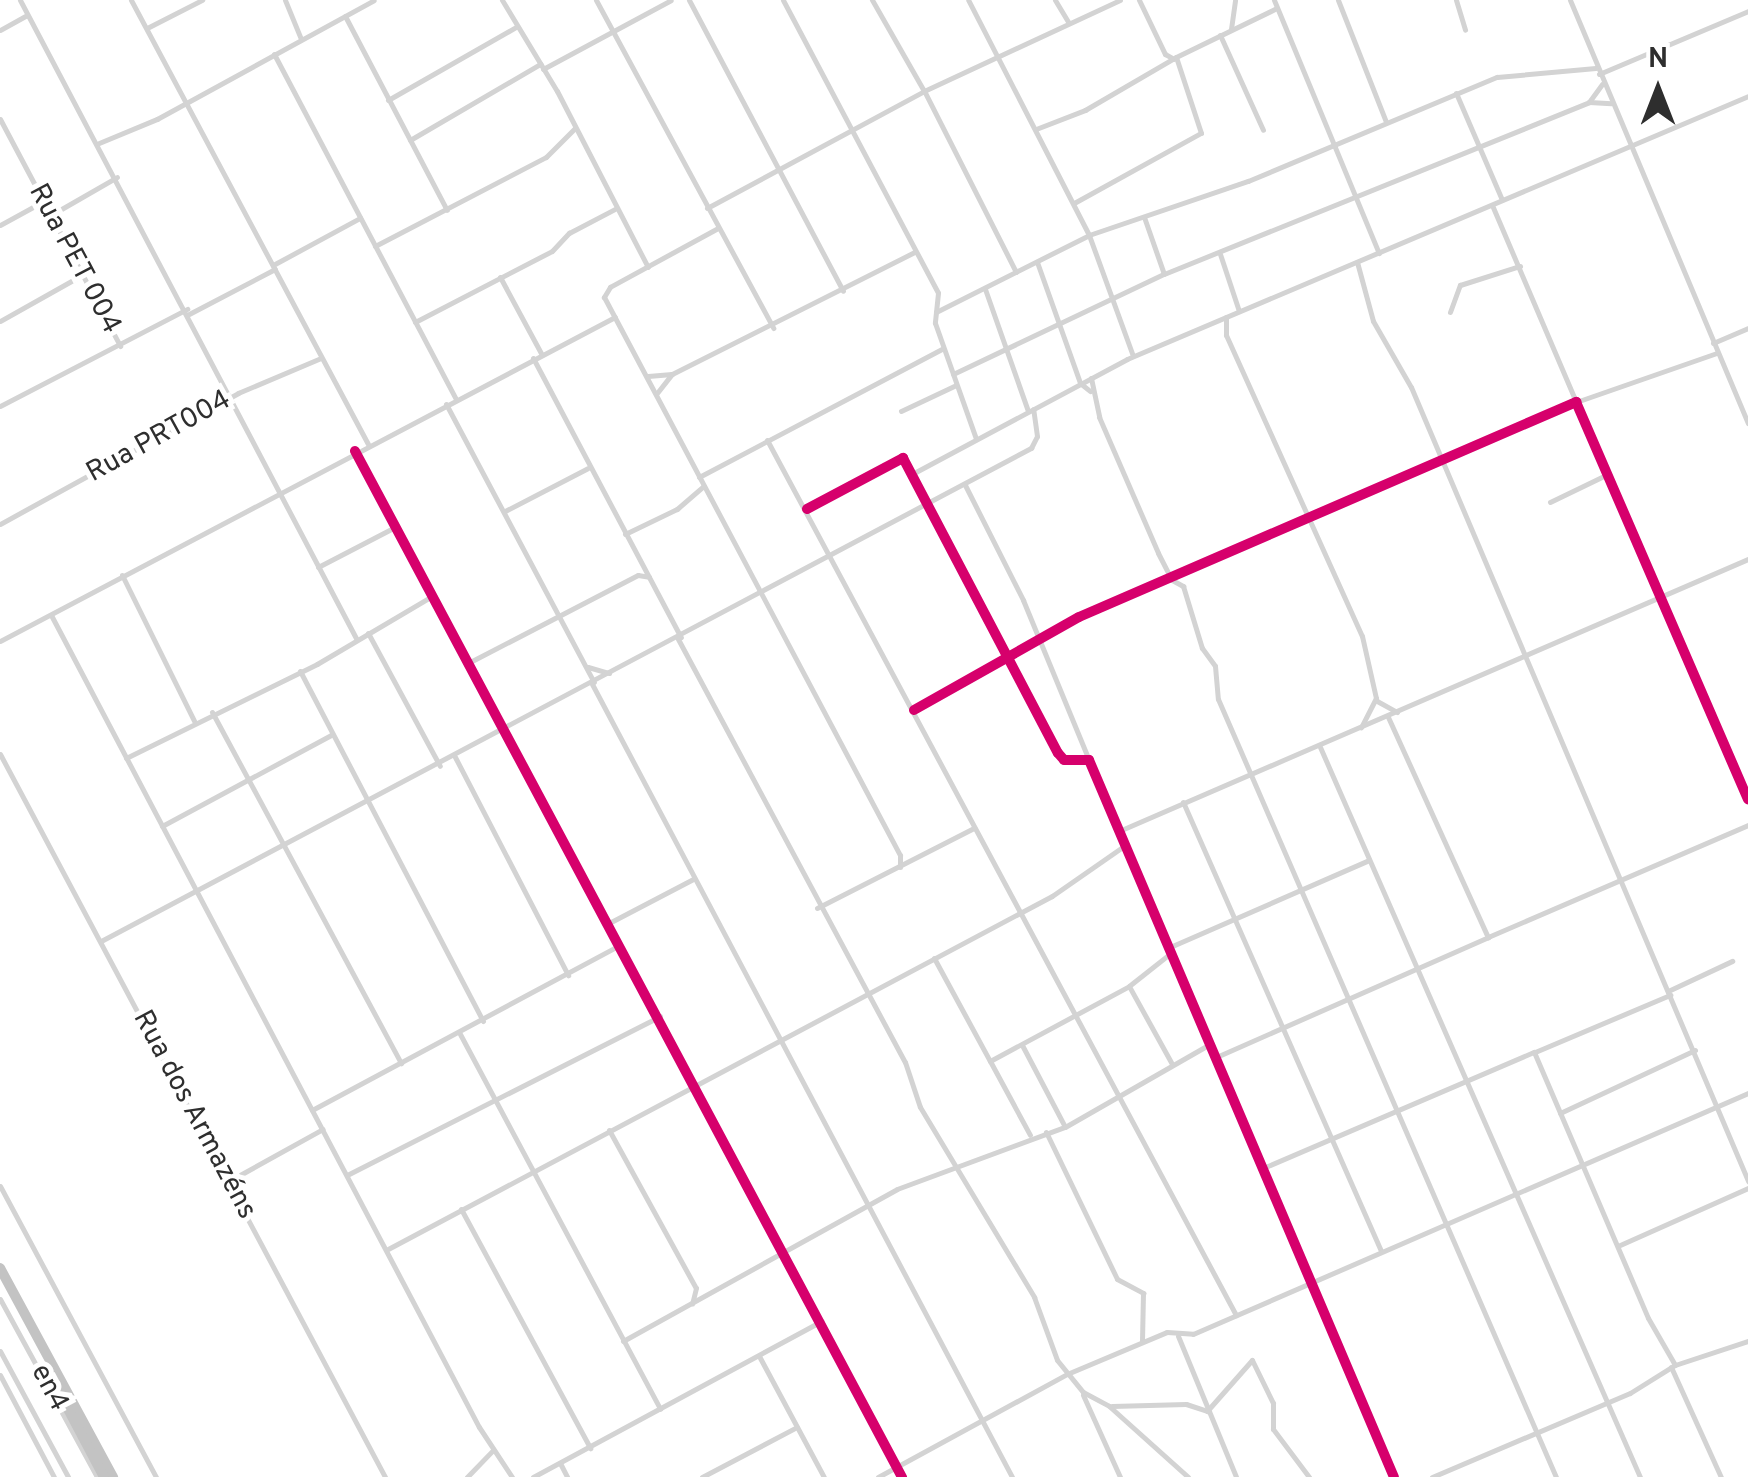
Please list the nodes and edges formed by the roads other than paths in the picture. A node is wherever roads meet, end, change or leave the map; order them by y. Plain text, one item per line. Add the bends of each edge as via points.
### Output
1 (20, 0) edge
2 (131, 0) edge
3 (202, 0) edge
4 (285, 0) edge
5 (374, 0) edge
6 (502, 0) edge
7 (596, 0) edge
8 (671, 0) edge
9 (689, 0) edge
10 (783, 0) edge
11 (872, 0) edge
12 (968, 0) edge
13 (1055, 0) edge
14 (1120, 0) edge
15 (1140, 0) edge
16 (1235, 0) edge
17 (1274, 0) edge
18 (1338, 0) edge
19 (1456, 0) edge
20 (1572, 1) edge
21 (1277, 8) junction
22 (1748, 11) edge
23 (28, 15) junction
24 (345, 16) junction
25 (1068, 22) junction
26 (516, 28) junction
27 (146, 29) junction
28 (0, 30) edge
29 (612, 30) junction
30 (1232, 30) junction
31 (1465, 30) dead end
32 (1220, 35) junction
33 (302, 40) junction
34 (274, 54) junction
35 (1165, 54) junction
36 (999, 56) junction
37 (1173, 59) junction
38 (542, 66) junction
39 (1162, 66) junction
40 (1597, 71) junction
41 (1603, 84) junction
42 (924, 91) junction
43 (1456, 93) junction
44 (1748, 96) edge
45 (388, 100) junction
46 (186, 102) junction
47 (1589, 102) junction
48 (1611, 103) junction
49 (0, 119) edge
50 (1386, 122) junction
51 (575, 128) junction
52 (1036, 129) junction
53 (852, 130) junction
54 (1263, 130) dead end
55 (3, 132) edge
56 (580, 136) junction
57 (570, 139) junction
58 (410, 140) junction
59 (99, 143) junction
60 (1332, 146) junction
61 (1479, 146) junction
62 (1628, 147) junction
63 (780, 170) junction
64 (117, 177) junction
65 (1354, 200) junction
66 (1502, 200) junction
67 (44, 201) junction
68 (1074, 203) junction
69 (1492, 204) junction
70 (707, 208) junction
71 (447, 210) junction
72 (615, 210) junction
73 (51, 215) junction
74 (1144, 217) junction
75 (360, 218) junction
76 (1082, 220) junction
77 (0, 225) edge
78 (718, 228) junction
79 (1103, 230) junction
80 (1089, 236) junction
81 (375, 246) junction
82 (915, 252) junction
83 (1379, 252) junction
84 (1220, 254) junction
85 (1037, 262) junction
86 (1357, 262) junction
87 (1520, 266) junction
88 (274, 267) junction
89 (648, 267) junction
90 (1016, 272) junction
91 (82, 274) junction
92 (1164, 274) junction
93 (500, 277) junction
94 (985, 289) junction
95 (843, 291) junction
96 (1111, 298) junction
97 (188, 311) junction
98 (1239, 311) junction
99 (936, 312) junction
100 (1450, 312) dead end
101 (615, 317) junction
102 (1226, 317) junction
103 (0, 321) edge
104 (415, 322) junction
105 (1058, 323) junction
106 (1212, 323) junction
107 (773, 328) junction
108 (1748, 328) edge
109 (1226, 335) junction
110 (1713, 343) junction
111 (120, 346) junction
112 (1006, 347) junction
113 (942, 349) junction
114 (1718, 353) junction
115 (541, 354) junction
116 (1133, 356) junction
117 (322, 358) junction
118 (533, 358) junction
119 (672, 374) junction
120 (952, 375) junction
121 (648, 376) junction
122 (1092, 378) junction
123 (956, 384) junction
124 (1080, 384) junction
125 (1090, 392) junction
126 (658, 393) junction
127 (230, 398) junction
128 (455, 398) junction
129 (1576, 402) junction
130 (446, 404) junction
131 (0, 406) edge
132 (1030, 410) junction
133 (900, 411) dead end
134 (1748, 423) edge
135 (976, 439) junction
136 (768, 440) junction
137 (368, 444) junction
138 (356, 451) junction
139 (1441, 461) junction
140 (588, 468) junction
141 (912, 474) junction
142 (1608, 474) junction
143 (699, 477) junction
144 (976, 478) junction
145 (965, 484) junction
146 (703, 486) junction
147 (276, 490) junction
148 (972, 493) junction
149 (1550, 502) dead end
150 (928, 505) junction
151 (807, 510) junction
152 (504, 511) junction
153 (1307, 517) junction
154 (0, 524) edge
155 (396, 526) junction
156 (625, 534) junction
157 (834, 554) junction
158 (1748, 559) edge
159 (641, 564) junction
160 (318, 568) junction
161 (638, 574) junction
162 (122, 575) junction
163 (649, 577) junction
164 (1172, 580) junction
165 (762, 593) junction
166 (434, 595) junction
167 (1662, 595) junction
168 (51, 614) junction
169 (560, 617) junction
170 (368, 633) junction
171 (679, 638) junction
172 (1036, 638) junction
173 (357, 640) junction
174 (0, 641) edge
175 (1006, 656) junction
176 (1524, 657) junction
177 (470, 662) junction
178 (588, 667) junction
179 (1014, 670) junction
180 (300, 671) junction
181 (992, 672) junction
182 (611, 674) junction
183 (593, 683) junction
184 (1376, 698) junction
185 (914, 710) junction
186 (212, 712) junction
187 (1398, 712) junction
188 (1388, 717) junction
189 (194, 722) junction
190 (506, 730) junction
191 (1359, 730) junction
192 (332, 734) junction
193 (1320, 747) junction
194 (0, 754) edge
195 (455, 757) junction
196 (126, 758) junction
197 (1089, 760) junction
198 (440, 766) junction
199 (1252, 774) junction
200 (246, 780) junction
201 (1748, 799) edge
202 (370, 801) junction
203 (1183, 802) junction
204 (1748, 825) edge
205 (162, 826) junction
206 (974, 828) junction
207 (1119, 831) junction
208 (1124, 846) junction
209 (286, 847) junction
210 (900, 855) junction
211 (1115, 856) junction
212 (1370, 859) junction
213 (910, 861) junction
214 (1132, 863) junction
215 (900, 867) junction
216 (693, 880) junction
217 (1620, 880) junction
218 (1301, 888) junction
219 (196, 892) junction
220 (817, 908) junction
221 (1021, 912) junction
222 (1238, 916) junction
223 (609, 923) junction
224 (1488, 938) junction
225 (101, 941) junction
226 (620, 945) junction
227 (1172, 949) junction
228 (934, 958) junction
229 (1732, 960) dead end
230 (1416, 971) junction
231 (568, 975) junction
232 (1129, 986) junction
233 (1669, 993) junction
234 (865, 994) junction
235 (1351, 1000) junction
236 (660, 1016) junction
237 (1076, 1016) junction
238 (483, 1021) junction
239 (1282, 1030) junction
240 (460, 1034) junction
241 (780, 1040) junction
242 (1022, 1045) junction
243 (1208, 1046) junction
244 (1695, 1050) junction
245 (1534, 1052) junction
246 (1214, 1058) junction
247 (990, 1061) junction
248 (402, 1064) junction
249 (1172, 1064) junction
250 (1464, 1082) junction
251 (695, 1086) junction
252 (1748, 1093) edge
253 (1119, 1095) junction
254 (495, 1101) junction
255 (1718, 1106) junction
256 (312, 1110) junction
257 (1398, 1110) junction
258 (1560, 1112) junction
259 (1065, 1127) junction
260 (322, 1129) junction
261 (609, 1130) junction
262 (1046, 1132) junction
263 (1030, 1136) junction
264 (1329, 1139) junction
265 (1582, 1164) junction
266 (954, 1166) junction
267 (1263, 1168) junction
268 (532, 1171) junction
269 (347, 1175) junction
270 (1747, 1180) edge
271 (230, 1181) junction
272 (0, 1186) edge
273 (1516, 1193) junction
274 (1500, 1200) junction
275 (868, 1206) junction
276 (461, 1208) junction
277 (1522, 1212) junction
278 (1446, 1223) junction
279 (1620, 1245) junction
280 (388, 1249) junction
281 (783, 1250) junction
282 (1380, 1251) junction
283 (0, 1268) edge
284 (0, 1281) edge
285 (1315, 1282) junction
286 (696, 1288) junction
287 (713, 1294) junction
288 (0, 1299) edge
289 (692, 1304) junction
290 (1236, 1315) junction
291 (821, 1321) junction
292 (1178, 1334) junction
293 (623, 1341) junction
294 (1748, 1341) edge
295 (1142, 1342) junction
296 (0, 1352) edge
297 (759, 1356) junction
298 (1670, 1368) junction
299 (1067, 1374) junction
300 (0, 1375) edge
301 (1083, 1392) junction
302 (1605, 1402) junction
303 (1109, 1406) junction
304 (660, 1409) junction
305 (1209, 1410) junction
306 (981, 1419) junction
307 (798, 1427) junction
308 (1536, 1430) junction
309 (590, 1448) junction
310 (493, 1450) junction
311 (560, 1463) junction
312 (896, 1466) junction
313 (54, 1477) edge
314 (68, 1477) edge
315 (97, 1477) edge
316 (104, 1477) edge
317 (113, 1477) edge
318 (156, 1477) edge
319 (385, 1477) edge
320 (467, 1477) edge
321 (512, 1477) edge
322 (533, 1477) edge
323 (567, 1477) edge
324 (702, 1477) edge
325 (824, 1477) edge
326 (878, 1477) edge
327 (902, 1477) edge
328 (1012, 1477) edge
329 (1120, 1477) edge
330 (1188, 1477) edge
331 (1236, 1477) edge
332 (1308, 1477) edge
333 (1394, 1477) edge
334 (1432, 1477) edge
335 (1556, 1477) edge
336 (1640, 1477) edge
337 (1721, 1477) edge

1 - 23 street
2 - 27 street
3 - 27 street
4 - 33 street
5 - 24 street
6 - 26 street
7 - 29 street
8 - 29 street
9 - 63 street
10 - 53 street
11 - 42 street
12 - 36 street
13 - 25 street
14 - 25 street
15 - 35 street
16 - 30 street
17 - 21 street
18 - 50 street
19 - 31 street
20 - 40 street
21 - 30 street
21 - 60 street
22 - 40 street
23 - 28 street
23 - 59 street
24 - 33 street
24 - 45 street
25 - 36 street
26 - 38 street
26 - 45 street
27 - 46 street
29 - 38 street
29 - 70 street
30 - 32 street
32 - 37 street
32 - 54 street
33 - 34 street
34 - 46 street
34 - 75 street
35 - 37 street
35 - 39 street
36 - 42 street
36 - 52 street
37 - 39 street
37 - 68 street via 1201,133
38 - 51 street
38 - 58 street
39 - 52 street
40 - 41 street
40 - 43 street via 1513,72
41 - 47 street
41 - 48 street
42 - 53 street
42 - 90 street
43 - 50 street
43 - 61 street
44 - 62 street
45 - 58 street
46 - 59 street
46 - 88 street
47 - 48 street
47 - 61 street
48 - 62 street
49 - 55 street, Rua PET 004
50 - 60 street
51 - 56 street
51 - 57 street
52 - 68 street
53 - 63 street
53 - 82 street
55 - 67 street, Rua PET 004
56 - 57 street
56 - 72 street
57 - 71 street
58 - 71 street
59 - 64 street
60 - 65 street
60 - 74 street
61 - 65 street
61 - 66 street
62 - 66 street
62 - 110 street
63 - 70 street
63 - 95 street
64 - 73 street
64 - 97 street
65 - 83 street
65 - 84 street
66 - 69 street
67 - 73 street, Rua PET 004
67 - 77 street
68 - 76 street
69 - 83 street
69 - 87 street
70 - 78 street
71 - 81 street
72 - 89 street
72 - 93 street
73 - 91 street, Rua PET 004
74 - 79 street
74 - 92 street
75 - 81 street
75 - 88 street
76 - 79 street
76 - 80 street
78 - 89 street
78 - 107 street
79 - 80 street
80 - 85 street
80 - 96 street
81 - 104 street
82 - 95 street
82 - 99 street via 938,293
83 - 86 street
84 - 92 street
84 - 98 street
85 - 90 street
85 - 105 street
86 - 98 street
86 - 139 street via 1373,321 1404,372
87 - 100 street via 1460,285
87 - 129 street
88 - 97 street
88 - 117 street
89 - 101 street via 606,290
90 - 94 street
91 - 103 street
91 - 111 street, Rua PET 004
92 - 96 street
93 - 104 street
93 - 115 street
94 - 99 street
94 - 112 street
95 - 107 street
96 - 105 street
96 - 116 street
97 - 111 street
97 - 127 street
98 - 102 street
99 - 113 street
101 - 115 street
101 - 121 street
102 - 106 street
102 - 109 street
104 - 128 street
105 - 112 street via 1056,330
105 - 124 street
106 - 109 street
106 - 116 street
107 - 119 street
108 - 110 street
109 - 153 street
110 - 114 street
111 - 131 street
112 - 120 street
112 - 132 street
113 - 120 street
113 - 136 street
114 - 129 street
114 - 134 street
115 - 118 street
116 - 122 street
117 - 127 street, Rua PRT004
117 - 137 street
118 - 128 street
118 - 140 street
119 - 121 street
119 - 126 street
120 - 123 street
121 - 126 street
122 - 124 street
122 - 125 street
123 - 133 street
123 - 135 street
124 - 125 street
124 - 132 street
125 - 164 street
126 - 143 street
127 - 147 street
127 - 154 street, Rua PRT004
128 - 130 street
129 - 139 street
129 - 142 street
130 - 137 street
130 - 152 street
132 - 135 street
132 - 144 street via 1034,445
135 - 141 street
136 - 143 street
136 - 151 street
137 - 138 street
138 - 147 street
138 - 155 street
139 - 153 street
139 - 176 street
140 - 152 street
140 - 156 street
141 - 150 street
141 - 151 street via 900,458
142 - 149 street
142 - 167 street
143 - 146 street
144 - 145 street
144 - 148 street
145 - 148 street
145 - 150 street
146 - 156 street via 677,509
146 - 165 street
147 - 160 street
147 - 162 street
148 - 172 street
150 - 157 street
150 - 175 street
151 - 157 street
152 - 169 street
153 - 164 street
153 - 184 street via 1362,636
155 - 160 street
155 - 166 street
156 - 159 street
157 - 165 street
157 - 185 street
158 - 167 street
159 - 161 street
159 - 163 street
160 - 173 street
161 - 163 street
161 - 169 street
162 - 168 street
162 - 189 street
163 - 171 street
164 - 172 street
164 - 199 street via 1183,586 1202,648 1215,666 1216,693
165 - 171 street
165 - 210 street
166 - 170 street
166 - 177 street
167 - 176 street
167 - 201 street
168 - 174 street
168 - 196 street
169 - 177 street
169 - 178 street
170 - 173 street
170 - 198 street
171 - 182 street
171 - 220 street
172 - 175 street
172 - 197 street
173 - 180 street
175 - 179 street
175 - 181 street
176 - 187 street
176 - 217 street
177 - 190 street
178 - 182 street
178 - 183 street
179 - 181 street
179 - 197 street via 1061,758
180 - 186 street
180 - 192 street
181 - 185 street
182 - 183 street
183 - 190 street
183 - 216 street
184 - 187 street
184 - 191 street
185 - 206 street
186 - 189 street
186 - 200 street
187 - 188 street
188 - 191 street
188 - 224 street
189 - 196 street
190 - 195 street
190 - 223 street
191 - 193 street
192 - 200 street
192 - 202 street
193 - 199 street
193 - 212 street
194 - 225 street, Rua dos Armazéns
195 - 198 street
195 - 231 street
196 - 205 street
197 - 207 street
198 - 202 street
199 - 203 street
199 - 218 street
200 - 205 street
200 - 209 street
202 - 209 street
202 - 238 street
203 - 207 street
203 - 222 street
204 - 217 street
205 - 219 street
206 - 213 street
206 - 221 street
207 - 208 street
208 - 211 street
208 - 214 street
209 - 219 street
209 - 248 street
210 - 213 street
210 - 215 street
211 - 214 street
211 - 221 street
212 - 218 street
212 - 230 street
213 - 215 street
214 - 227 street
215 - 220 street
216 - 223 street
216 - 241 street
217 - 224 street
217 - 233 street
218 - 222 street
218 - 235 street
219 - 225 street
219 - 256 street
220 - 234 street
221 - 228 street
221 - 237 street
222 - 227 street
222 - 239 street
223 - 226 street
224 - 230 street
225 - 271 street, Rua dos Armazéns
226 - 231 street
226 - 236 street
227 - 232 street
227 - 243 street
228 - 234 street
228 - 247 street
229 - 233 street
230 - 235 street
230 - 250 street
231 - 238 street
232 - 237 street
232 - 249 street
233 - 244 street
233 - 245 street
234 - 241 street
234 - 266 street
235 - 239 street
235 - 257 street
236 - 251 street
236 - 254 street
237 - 242 street
237 - 253 street
238 - 240 street
239 - 246 street
239 - 264 street
240 - 248 street
240 - 254 street
241 - 251 street
241 - 275 street
242 - 247 street
242 - 259 street
243 - 246 street
243 - 249 street
244 - 255 street
244 - 258 street
245 - 250 street
245 - 258 street
246 - 267 street
247 - 263 street
248 - 256 street
249 - 253 street
250 - 257 street
250 - 273 street
251 - 261 street
251 - 281 street
252 - 255 street
253 - 259 street
253 - 290 street
254 - 268 street
254 - 269 street
255 - 265 street
255 - 270 street
256 - 260 street
257 - 264 street
257 - 278 street
258 - 265 street
259 - 262 street
260 - 269 street
260 - 271 street
261 - 268 street
261 - 286 street
262 - 263 street
262 - 295 street via 1117,1279 1143,1293
263 - 266 street via 986,1160
264 - 267 street
264 - 282 street
265 - 273 street
265 - 279 street
266 - 275 street
266 - 299 street via 1034,1297 1044,1337
267 - 285 street
268 - 276 street
268 - 293 street
269 - 280 street
270 - 279 street
271 - 319 street, Rua dos Armazéns
272 - 318 street
273 - 274 street
273 - 277 street
274 - 277 street
274 - 278 street
275 - 281 street
275 - 306 street
276 - 280 street
276 - 309 street
277 - 302 street
278 - 282 street
278 - 308 street
279 - 298 street
280 - 310 street
281 - 287 street
281 - 291 street
282 - 285 street
283 - 317 highway
284 - 316 highway
285 - 290 street
285 - 333 street
286 - 287 street
286 - 289 street
287 - 289 street
288 - 315 street, en4
289 - 293 street
290 - 292 street
291 - 297 street
291 - 312 street
292 - 295 street
292 - 305 street
293 - 304 street
294 - 298 street
295 - 299 street
296 - 314 street
297 - 304 street
297 - 307 street
298 - 302 street
298 - 337 street
299 - 301 street
299 - 306 street
300 - 313 street
301 - 303 street
301 - 329 street
302 - 308 street
302 - 336 street
303 - 305 street via 1186,1404
303 - 330 street
304 - 309 street
305 - 331 street
305 - 332 street via 1253,1360 1273,1404 1273,1429
306 - 312 street
306 - 328 street
307 - 324 street
307 - 325 street
308 - 334 street
308 - 335 street
309 - 311 street
310 - 320 street
310 - 321 street
311 - 322 street
311 - 323 street
312 - 326 street
312 - 327 street

